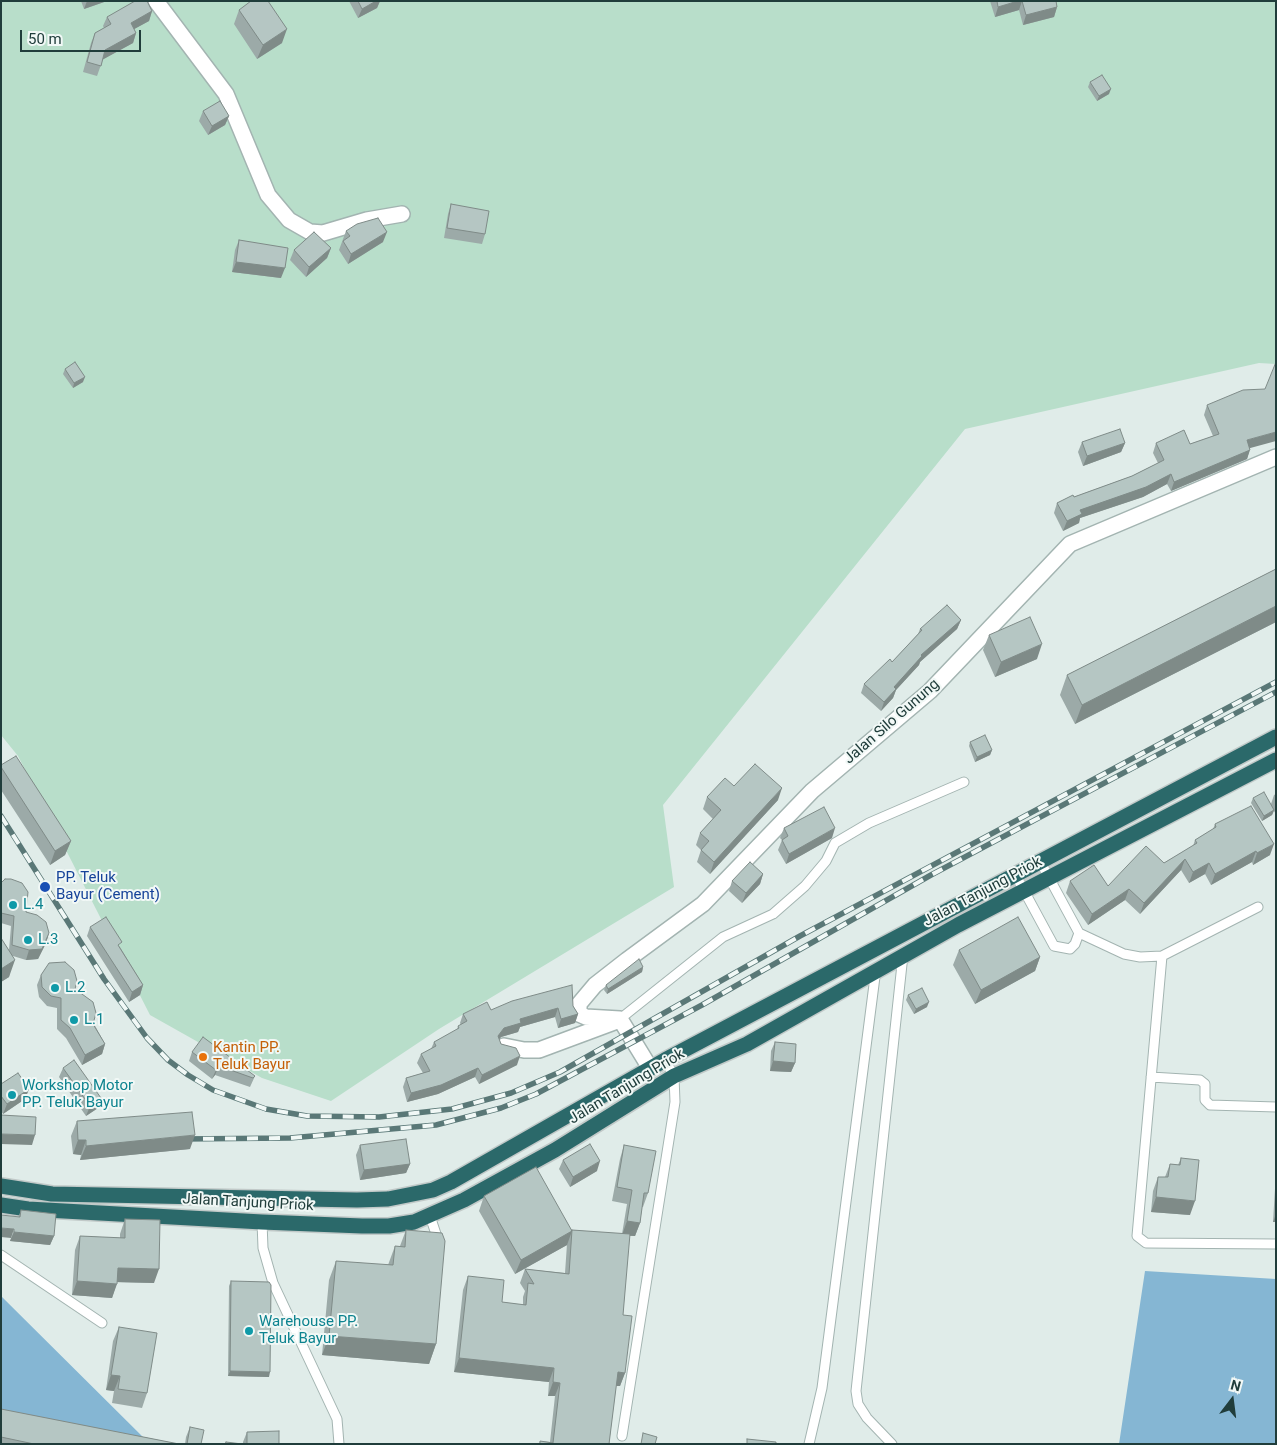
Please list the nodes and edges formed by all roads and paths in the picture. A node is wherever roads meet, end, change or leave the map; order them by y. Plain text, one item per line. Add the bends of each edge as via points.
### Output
1 (156, 1) edge
2 (402, 214) dead end
3 (1276, 457) edge
4 (1276, 737) edge
5 (1276, 760) edge
6 (964, 782) dead end
7 (1040, 861) junction
8 (1015, 874) junction
9 (1049, 877) junction
10 (1024, 891) junction
11 (1258, 907) dead end
12 (1079, 934) junction
13 (903, 955) junction
14 (1162, 956) junction
15 (876, 970) junction
16 (620, 1019) junction
17 (504, 1046) edge
18 (665, 1060) junction
19 (650, 1068) junction
20 (674, 1076) junction
21 (1151, 1077) junction
22 (1276, 1107) edge
23 (1, 1186) edge
24 (1, 1205) edge
25 (430, 1216) junction
26 (262, 1222) junction
27 (1276, 1244) edge
28 (441, 1249) edge
29 (1, 1255) edge
30 (102, 1323) dead end
31 (622, 1436) dead end
32 (339, 1444) edge
33 (809, 1444) edge
34 (892, 1444) edge

1 - 2 street via 226,94 268,195 290,220 310,232 324,234 366,220
3 - 16 street, Jalan Silo Gunung via 1070,544 930,691 812,791 703,904 626,960 595,985 579,1004 579,1014 586,1017
4 - 7 highway, Jalan Tanjung Priok
5 - 9 highway, Jalan Tanjung Priok
6 - 16 lane via 869,824 835,843 826,861 805,886 773,914 723,937
7 - 8 highway, Jalan Tanjung Priok
7 - 9 lane
8 - 10 lane
8 - 18 highway, Jalan Tanjung Priok
9 - 10 highway, Jalan Tanjung Priok
9 - 12 lane
10 - 12 lane via 1054,946 1070,949
10 - 13 highway, Jalan Tanjung Priok
11 - 14 lane
12 - 14 lane via 1124,954
13 - 15 highway, Jalan Tanjung Priok
13 - 34 lane via 856,1390 858,1404 867,1418
14 - 21 lane
15 - 20 highway, Jalan Tanjung Priok via 747,1044
15 - 33 lane via 822,1388
16 - 17 street via 539,1050
16 - 19 street
18 - 19 highway, Jalan Tanjung Priok
18 - 20 lane
19 - 23 highway, Jalan Tanjung Priok via 450,1182 388,1200 52,1194
20 - 25 highway, Jalan Tanjung Priok via 555,1150
20 - 31 lane via 675,1102
21 - 22 lane via 1200,1080 1205,1084 1205,1100 1210,1105
21 - 27 lane via 1137,1236 1146,1243
24 - 26 highway, Jalan Tanjung Priok
25 - 26 highway, Jalan Tanjung Priok via 388,1226
25 - 28 lane
26 - 32 lane via 264,1248 273,1283 337,1419
29 - 30 lane

